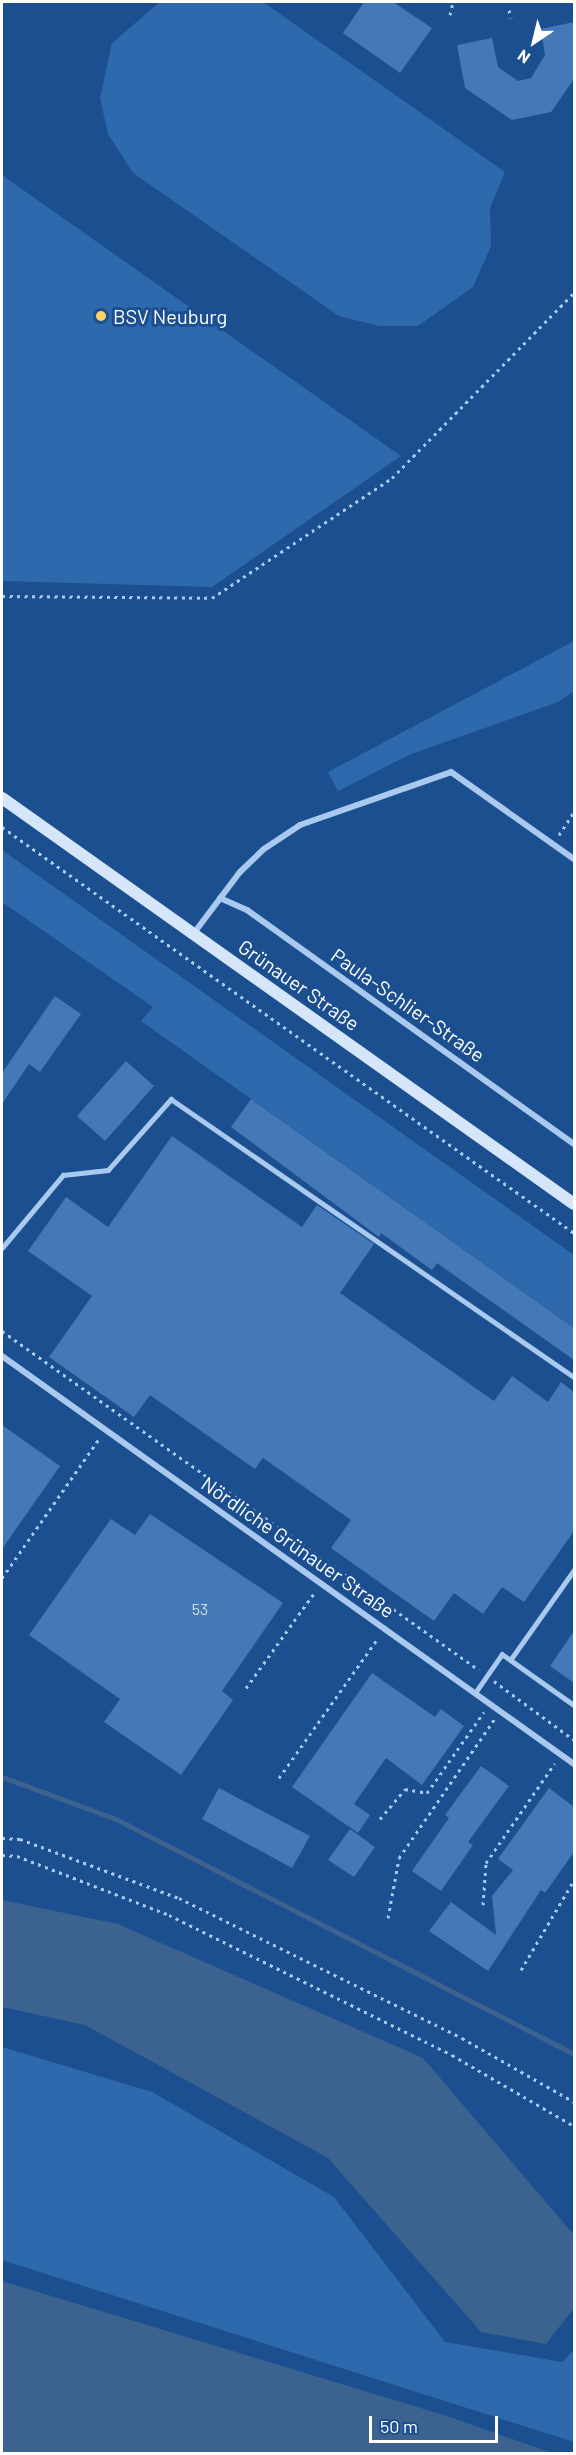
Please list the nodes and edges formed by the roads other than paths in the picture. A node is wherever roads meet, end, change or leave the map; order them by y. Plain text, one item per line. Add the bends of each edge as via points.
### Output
1 (2, 798) edge
2 (574, 859) edge
3 (220, 898) junction
4 (193, 934) junction
5 (574, 1144) edge
6 (574, 1204) edge
7 (2, 1248) edge
8 (2, 1356) edge
9 (574, 1377) edge
10 (574, 1570) edge
11 (512, 1659) junction
12 (475, 1693) junction
13 (574, 1705) edge
14 (574, 1764) edge

1 - 4 street, Grünauer Straße
2 - 3 street via 451,772 300,825 264,849
3 - 4 street
3 - 5 street, Paula-Schlier-Straße via 247,910
4 - 6 street, Grünauer Straße
7 - 9 lane via 63,1175 108,1170 171,1099
8 - 12 street, Nördliche Grünauer Straße
10 - 11 lane
11 - 12 lane via 502,1654
11 - 13 lane
12 - 14 street, Nördliche Grünauer Straße

